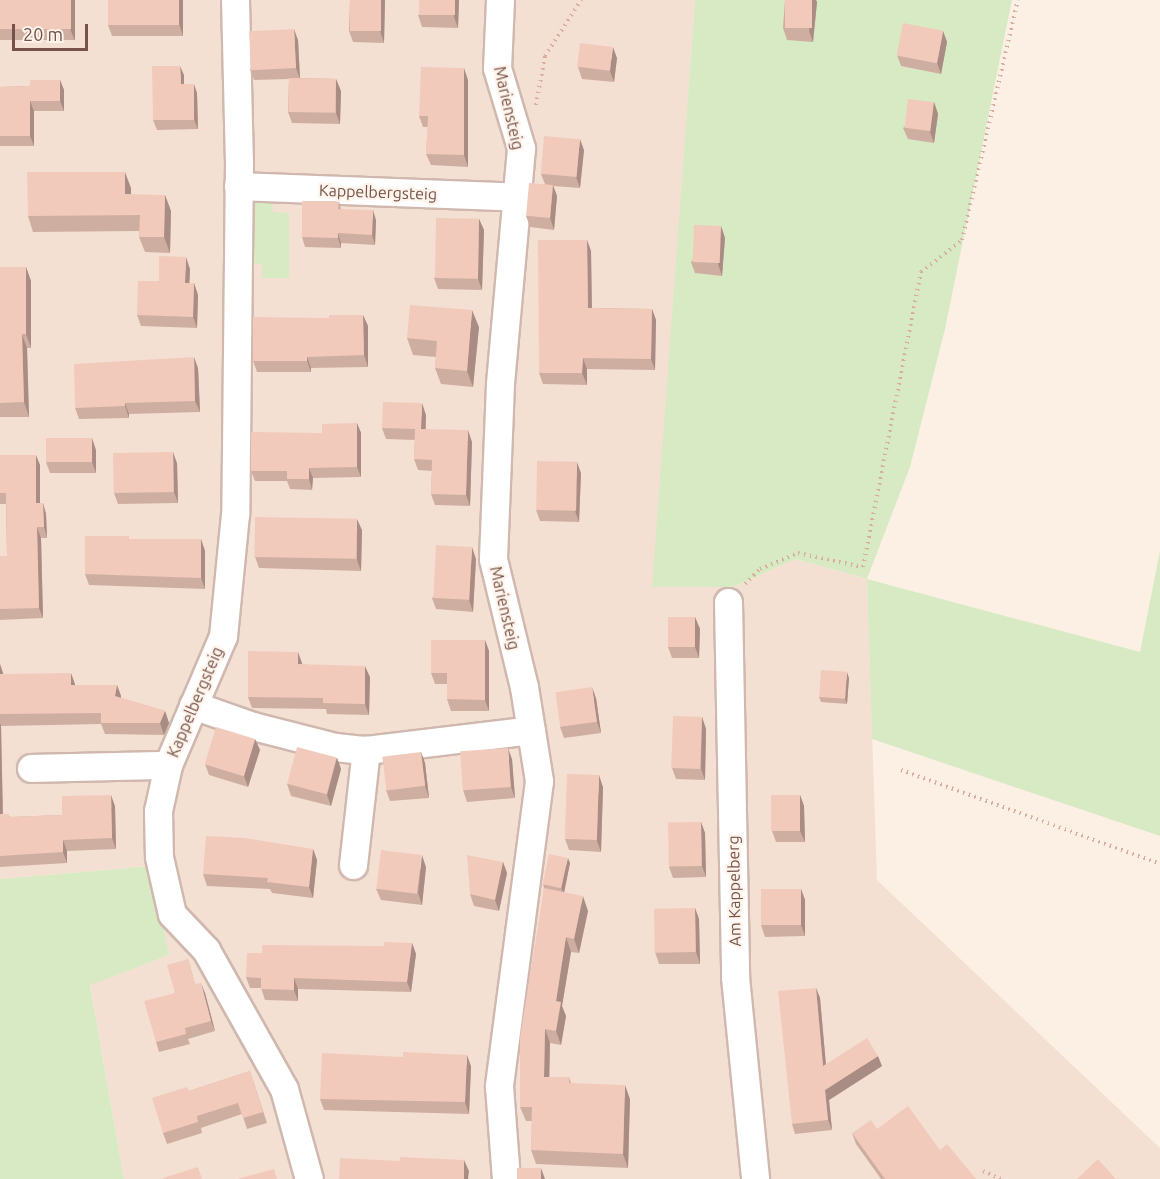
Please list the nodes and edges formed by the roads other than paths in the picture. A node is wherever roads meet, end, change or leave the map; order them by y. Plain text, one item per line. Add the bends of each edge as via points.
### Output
1 (235, 0) edge
2 (500, 0) edge
3 (238, 186) junction
4 (518, 197) junction
5 (728, 602) road end
6 (193, 705) junction
7 (531, 730) junction
8 (366, 750) junction
9 (168, 765) junction
10 (31, 768) dead end
11 (353, 865) dead end
12 (309, 1179) edge
13 (506, 1179) edge
14 (755, 1179) edge

1 - 3 street, Kappelbergsteig
2 - 4 street, Mariensteig via 497,68 521,148
3 - 4 street, Kappelbergsteig
3 - 6 street, Kappelbergsteig via 235,514 223,636
4 - 7 street, Mariensteig via 500,384 494,559
5 - 14 street, Am Kappelberg via 735,976
6 - 8 street via 253,726 335,747
6 - 9 street, Kappelbergsteig
7 - 8 street
7 - 13 street, Mariensteig via 538,781 500,1086
8 - 11 street
9 - 10 street
9 - 12 street, Kappelbergsteig via 158,812 159,857 172,914 206,950 284,1089

